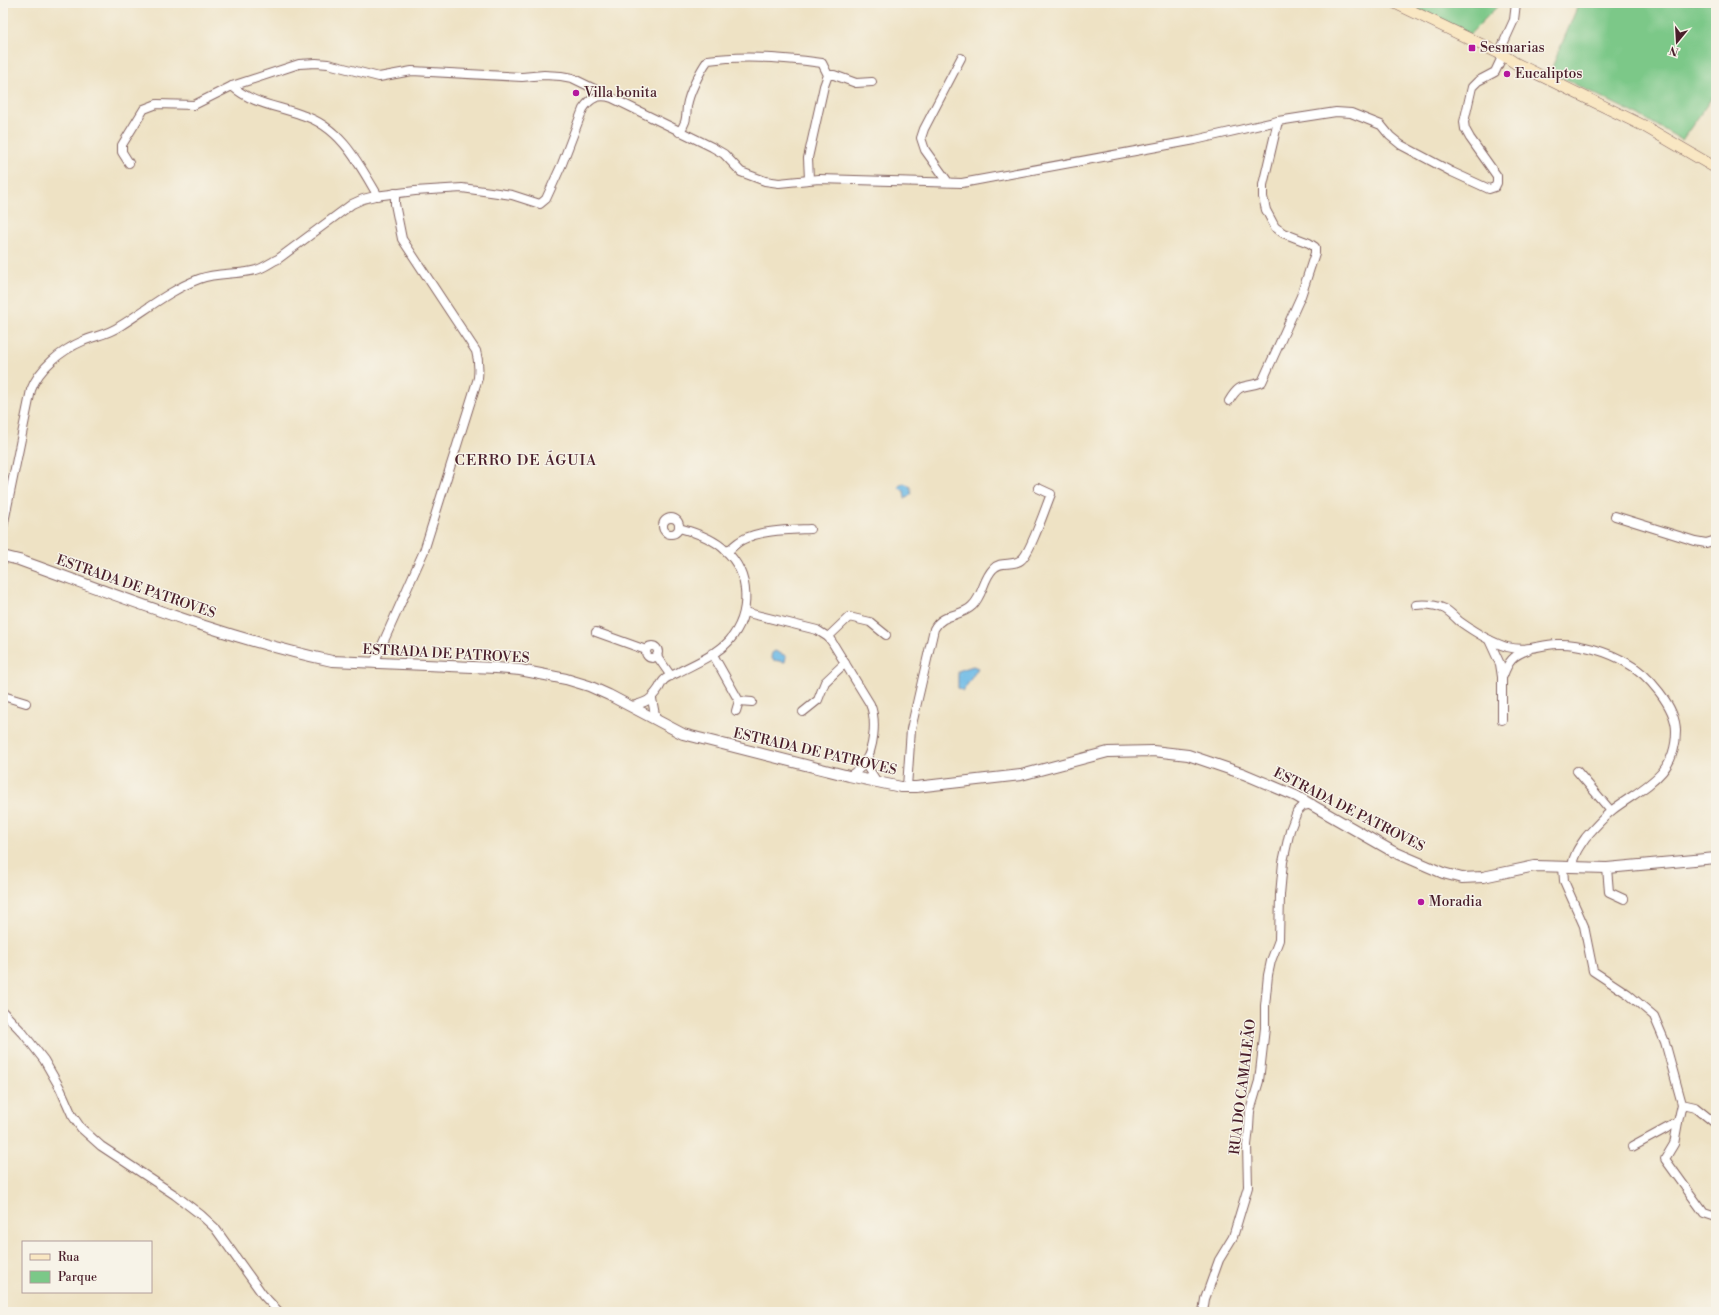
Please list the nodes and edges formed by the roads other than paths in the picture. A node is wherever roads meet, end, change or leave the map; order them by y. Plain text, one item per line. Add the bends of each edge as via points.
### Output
1 (1395, 3) edge
2 (1516, 3) edge
3 (1501, 54) junction
4 (961, 58) dead end
5 (828, 75) junction
6 (872, 82) dead end
7 (232, 86) junction
8 (593, 88) junction
9 (611, 98) junction
10 (584, 109) junction
11 (1278, 121) junction
12 (679, 132) junction
13 (129, 163) dead end
14 (1716, 168) edge
15 (809, 179) junction
16 (948, 182) junction
17 (395, 193) junction
18 (378, 196) junction
19 (1229, 401) dead end
20 (1038, 488) dead end
21 (1615, 516) dead end
22 (3, 527) edge
23 (679, 528) dead end
24 (810, 529) dead end
25 (1716, 540) edge
26 (727, 552) junction
27 (3, 556) edge
28 (1416, 605) dead end
29 (744, 612) junction
30 (596, 632) dead end
31 (886, 635) dead end
32 (828, 637) junction
33 (1490, 640) junction
34 (1530, 649) junction
35 (712, 653) junction
36 (844, 662) junction
37 (374, 663) junction
38 (671, 676) junction
39 (1502, 677) junction
40 (3, 696) edge
41 (652, 698) junction
42 (740, 701) junction
43 (752, 702) dead end
44 (26, 703) dead end
45 (632, 706) junction
46 (736, 711) dead end
47 (803, 712) dead end
48 (656, 720) junction
49 (1502, 720) dead end
50 (867, 757) junction
51 (1577, 771) dead end
52 (849, 776) junction
53 (877, 782) junction
54 (907, 787) junction
55 (1296, 796) junction
56 (1312, 804) junction
57 (1611, 811) junction
58 (1297, 812) junction
59 (1716, 858) edge
60 (1568, 867) junction
61 (1607, 868) junction
62 (1624, 899) dead end
63 (3, 1012) edge
64 (1682, 1104) junction
65 (1678, 1122) junction
66 (1716, 1124) edge
67 (1632, 1147) dead end
68 (1716, 1217) edge
69 (279, 1312) edge
70 (1203, 1312) edge

1 - 3 main road
2 - 3 street via 1514,20
3 - 11 street via 1495,72 1472,87 1464,122 1470,138 1497,176 1498,183 1489,189 1401,145 1381,125 1351,113 1336,112
3 - 14 main road via 1644,126
4 - 16 street via 921,138 925,150
5 - 6 street via 856,83
5 - 12 street via 822,63 799,60 708,60 690,95 685,125
5 - 15 street via 808,158
7 - 8 street via 299,64 316,63 379,77 412,71 522,77 544,75 572,78
7 - 13 street via 194,105 157,104 144,109 122,145 122,152
7 - 18 street via 253,100 304,115 322,124 342,140
8 - 9 street
8 - 10 street
9 - 10 street via 604,95 596,97
9 - 12 street
10 - 17 street via 546,199 540,204 512,195 462,188
11 - 16 street via 1188,142 962,183
11 - 19 street via 1263,185 1266,210 1275,227 1283,233 1309,243 1315,248 1315,253 1302,296 1262,382 1242,386
12 - 15 street via 712,146 724,154 741,172 752,177 779,183
15 - 16 street
17 - 18 street
17 - 37 street via 402,239 476,351 479,368 427,544
18 - 22 street via 352,204 278,259 257,270 200,278 119,327 82,341 54,360 40,373 31,390
20 - 54 street via 1051,494 1024,558 1014,563 996,566 971,608 957,615 948,616 937,623 934,629 911,728
21 - 25 street via 1694,541 1706,543
23 - 26 street via 703,536
24 - 26 street via 748,537 740,540
26 - 29 street via 743,577 746,603
27 - 37 street, ESTRADA DE PATROVES via 279,649 332,661
28 - 33 street via 1427,604 1445,609
29 - 32 street via 817,630
29 - 35 street via 737,630 728,641
30 - 38 street via 646,650 650,646 656,647 657,656
31 - 32 street via 870,622 849,617
32 - 36 street
33 - 34 street via 1507,647
33 - 39 street via 1500,664
34 - 39 street via 1519,653 1508,663
34 - 57 street via 1558,644 1592,648 1627,663 1654,685 1672,711 1676,729 1675,744 1666,769 1658,779
35 - 38 street
35 - 42 street
36 - 47 street via 825,682 818,700
36 - 50 street via 874,713 873,734
37 - 45 street, ESTRADA DE PATROVES via 520,670 590,686
38 - 41 street via 664,680
39 - 49 street
40 - 44 street
41 - 45 street via 646,703
41 - 48 street
42 - 43 street
42 - 46 street
45 - 48 street, ESTRADA DE PATROVES
48 - 52 street, ESTRADA DE PATROVES via 683,734
50 - 52 street via 863,766
50 - 53 street via 868,768
51 - 57 street
52 - 53 street, ESTRADA DE PATROVES
53 - 54 street, ESTRADA DE PATROVES
54 - 55 street, ESTRADA DE PATROVES via 1021,775 1087,756 1132,750 1172,752 1206,760
55 - 56 street, ESTRADA DE PATROVES
55 - 58 street
56 - 58 street via 1303,806
56 - 60 street, ESTRADA DE PATROVES via 1392,851 1443,873 1462,878 1523,868
57 - 60 street via 1581,844
58 - 70 street, RUA DO CAMALEÃO via 1283,862 1279,940 1268,975 1259,1081 1250,1111 1247,1139 1248,1187 1233,1237 1219,1260
59 - 61 street, ESTRADA DE PATROVES
60 - 61 street, ESTRADA DE PATROVES
60 - 64 street via 1564,881 1584,926 1593,971 1628,994 1654,1016 1666,1042
61 - 62 street via 1609,892
63 - 69 street via 44,1060 72,1115 82,1128 101,1146 175,1195 215,1228 263,1295
64 - 65 street
64 - 66 street via 1695,1107
65 - 67 street
65 - 68 street via 1674,1144 1665,1159 1704,1213

